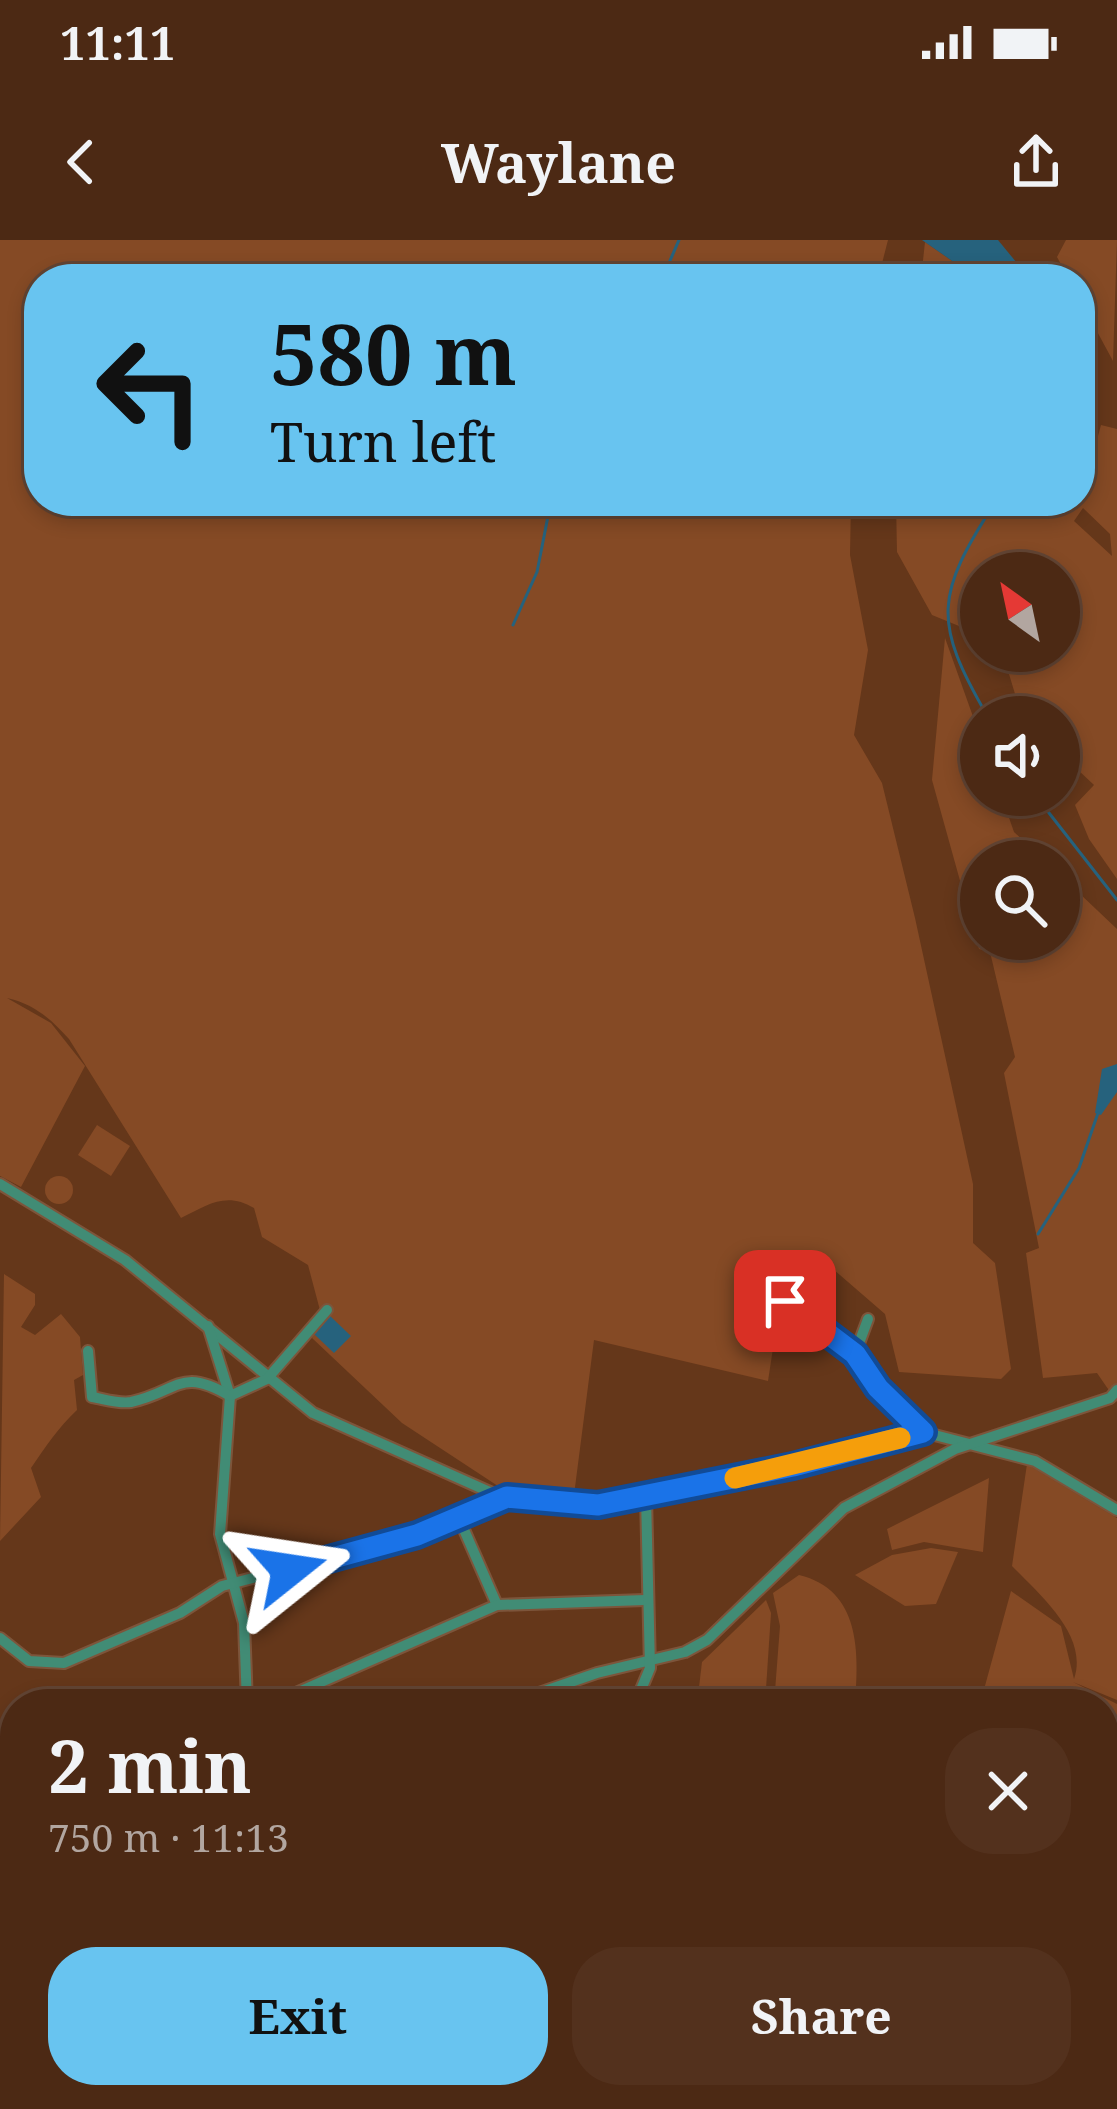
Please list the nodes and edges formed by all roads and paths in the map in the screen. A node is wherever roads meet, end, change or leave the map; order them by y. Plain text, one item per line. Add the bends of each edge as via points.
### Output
1 (0, 1184) edge
2 (785, 1301) dead end
3 (327, 1310) dead end
4 (868, 1319) dead end
5 (207, 1323) junction
6 (88, 1351) dead end
7 (855, 1354) junction
8 (267, 1379) junction
9 (1117, 1390) edge
10 (230, 1396) junction
11 (923, 1432) junction
12 (972, 1443) junction
13 (646, 1496) junction
14 (507, 1497) junction
15 (1117, 1510) edge
16 (458, 1516) junction
17 (231, 1582) junction
18 (645, 1600) junction
19 (497, 1605) junction
20 (0, 1638) edge
21 (648, 1661) junction
22 (246, 1689) edge
23 (305, 1689) edge
24 (556, 1689) edge
25 (640, 1689) edge

1 - 5 street via 87,1233
2 - 7 street
3 - 8 street
4 - 7 street
5 - 8 street
5 - 10 street
6 - 10 street via 92,1397 128,1403 185,1380 203,1380
7 - 11 street
8 - 10 street
8 - 14 street via 313,1413
9 - 12 street
10 - 17 street via 220,1534
11 - 12 street
11 - 13 street
12 - 15 street via 1054,1468
12 - 21 street via 844,1508 707,1640
13 - 14 street via 598,1505
13 - 18 street
14 - 16 street
16 - 17 street via 417,1535
16 - 19 street
17 - 20 street via 64,1664 29,1661
17 - 22 street via 244,1623
18 - 19 street
18 - 21 street
19 - 23 street
21 - 24 street
21 - 25 street

